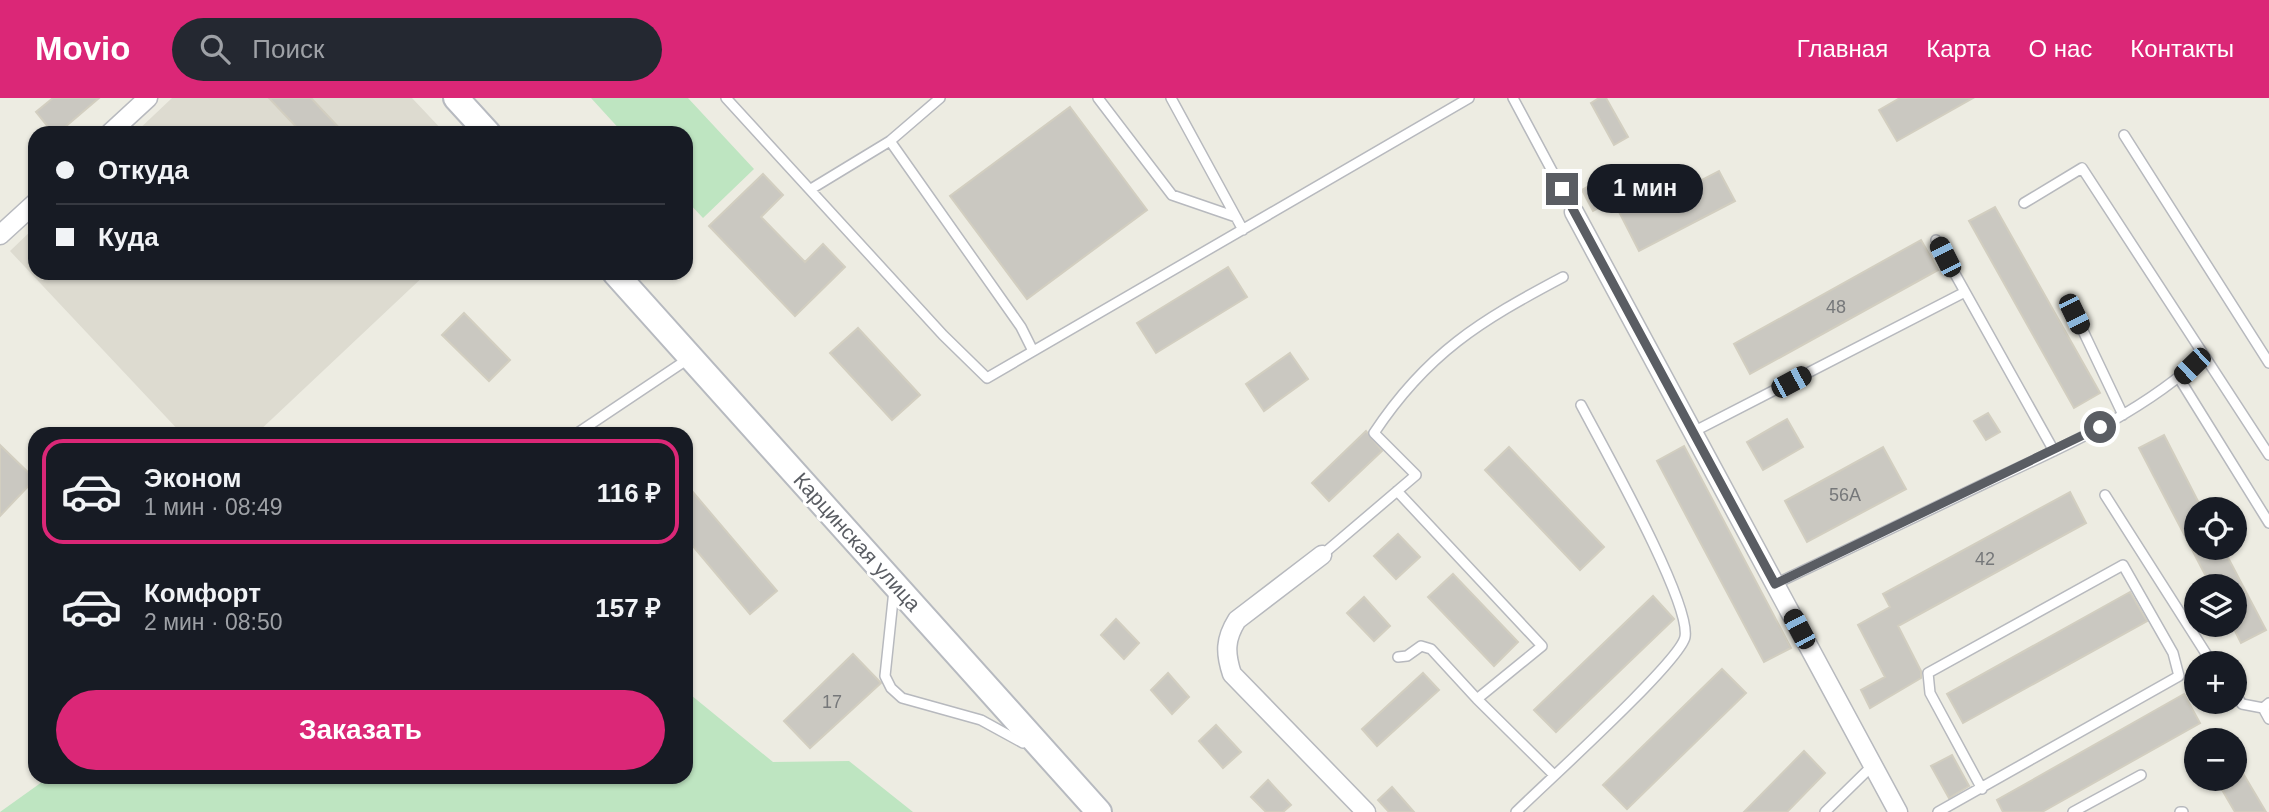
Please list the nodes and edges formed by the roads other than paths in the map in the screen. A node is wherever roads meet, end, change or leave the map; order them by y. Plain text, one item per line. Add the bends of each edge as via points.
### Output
1 (148, 98) edge
2 (456, 98) edge
3 (726, 98) edge
4 (940, 98) edge
5 (1098, 98) edge
6 (1171, 98) edge
7 (1469, 98) edge
8 (1513, 98) edge
9 (118, 126) edge
10 (482, 126) edge
11 (2123, 135) dead end
12 (890, 141) junction
13 (811, 189) junction
14 (2024, 202) dead end
15 (28, 209) edge
16 (1574, 212) joint
17 (1236, 217) junction
18 (1243, 230) junction
19 (0, 235) edge
20 (1936, 240) dead end
21 (1563, 277) dead end
22 (621, 280) edge
23 (1963, 293) junction
24 (2074, 314) dead end
25 (1033, 351) junction
26 (2204, 355) junction
27 (691, 357) junction
28 (2269, 363) edge
29 (2179, 378) junction
30 (1581, 405) dead end
31 (2123, 415) junction
32 (586, 427) edge
33 (1693, 432) junction
34 (2054, 451) junction
35 (2269, 454) edge
36 (1397, 491) junction
37 (2105, 495) dead end
38 (2269, 523) edge
39 (1322, 555) joint
40 (894, 583) junction
41 (1775, 584) junction
42 (2204, 651) edge
43 (1398, 657) dead end
44 (1477, 699) junction
45 (2247, 704) edge
46 (2266, 706) edge
47 (2269, 719) edge
48 (1873, 765) junction
49 (1554, 775) junction
50 (2141, 775) dead end
51 (1982, 789) junction
52 (1083, 801) edge
53 (1946, 810) edge
54 (1099, 812) edge
55 (1366, 812) edge
56 (1516, 812) edge
57 (1825, 812) edge
58 (1898, 812) edge
59 (2073, 812) edge

1 - 9 street
2 - 10 main road
3 - 13 lane
4 - 12 lane
5 - 17 lane via 1172,195
6 - 17 lane
7 - 18 lane
8 - 16 lane
11 - 28 lane
12 - 13 lane
12 - 25 lane via 1021,327
13 - 25 lane via 987,378
14 - 26 lane via 2082,169
15 - 19 street
16 - 33 street
17 - 18 lane
18 - 25 lane
20 - 23 lane
21 - 36 lane via 1489,316 1438,355 1397,398 1374,433 1416,475
22 - 27 main road, Карцинская улица
23 - 33 lane
23 - 34 lane
24 - 31 lane
26 - 29 lane
26 - 35 lane
27 - 32 lane
27 - 40 main road, Карцинская улица
29 - 31 lane
29 - 38 lane
30 - 49 lane via 1659,557 1685,620 1685,638 1665,667
31 - 34 lane
33 - 41 street
34 - 41 lane
36 - 39 lane
36 - 44 lane via 1542,646
37 - 42 lane
39 - 55 street via 1237,620 1226,654 1232,674
40 - 52 main road, Карцинская улица
40 - 52 lane via 886,676 891,688 902,698 943,707 1017,737
41 - 48 street
43 - 44 lane via 1421,646 1431,649
44 - 49 lane
45 - 46 lane
46 - 47 lane
48 - 57 lane
48 - 58 street
49 - 56 lane
50 - 59 lane
51 - 51 lane via 1930,693 1928,673 2123,565 2173,653 2179,676
51 - 53 lane
52 - 54 main road, Карцинская улица

